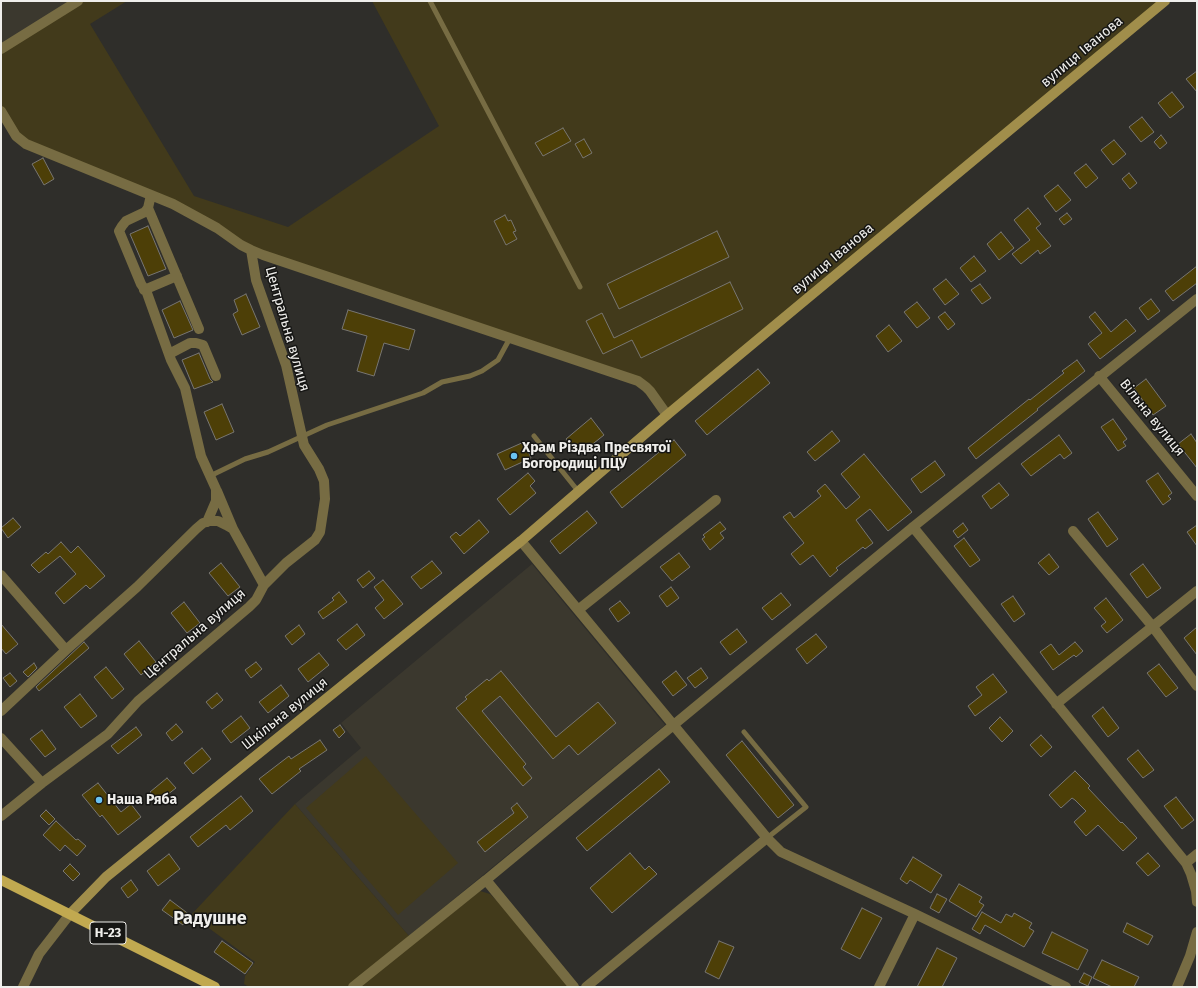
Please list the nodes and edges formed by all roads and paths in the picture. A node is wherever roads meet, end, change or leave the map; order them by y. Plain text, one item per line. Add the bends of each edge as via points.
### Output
1 (78, 1) edge
2 (430, 1) edge
3 (1165, 1) edge
4 (1, 49) edge
5 (1, 111) edge
6 (151, 195) junction
7 (148, 208) junction
8 (251, 250) junction
9 (177, 276) junction
10 (580, 287) dead end
11 (144, 290) junction
12 (1197, 299) edge
13 (199, 329) dead end
14 (510, 338) junction
15 (169, 354) junction
16 (216, 376) dead end
17 (1100, 376) junction
18 (667, 415) junction
19 (302, 436) junction
20 (534, 436) dead end
21 (210, 476) junction
22 (216, 488) junction
23 (578, 491) junction
24 (1197, 496) edge
25 (716, 500) dead end
26 (207, 522) junction
27 (913, 527) junction
28 (233, 529) junction
29 (1073, 531) dead end
30 (521, 541) junction
31 (1, 575) edge
32 (264, 585) junction
33 (1197, 591) edge
34 (578, 610) junction
35 (1152, 627) junction
36 (66, 650) junction
37 (1197, 686) edge
38 (1056, 704) junction
39 (1, 711) edge
40 (674, 725) junction
41 (744, 732) dead end
42 (1, 738) edge
43 (42, 783) junction
44 (1, 816) edge
45 (767, 838) junction
46 (1197, 854) edge
47 (1186, 863) junction
48 (1, 880) edge
49 (486, 880) junction
50 (1197, 902) edge
51 (70, 914) junction
52 (915, 914) junction
53 (1197, 932) edge
54 (1180, 986) edge
55 (23, 987) edge
56 (216, 987) edge
57 (353, 987) edge
58 (574, 987) edge
59 (586, 987) edge
60 (879, 987) edge
61 (1066, 987) edge

1 - 4 street
2 - 10 lane
3 - 18 street, вулиця Іванова
5 - 6 street via 16,136 26,144
6 - 7 street
6 - 8 street via 217,228
7 - 9 street
7 - 11 street via 126,221 119,231
8 - 14 street
8 - 19 street, Центральна вулиця via 256,280 286,365
9 - 11 street
9 - 13 street
11 - 15 street
12 - 17 street
14 - 18 street via 638,381 646,387
14 - 19 lane via 498,360 482,371 442,382 423,393
15 - 16 street via 190,343 203,345
15 - 21 street via 184,388 201,456
17 - 24 street, Вільна вулиця
17 - 27 street
18 - 23 street, вулиця Іванова
19 - 21 lane
19 - 32 street, Центральна вулиця via 304,445 324,481 325,499 320,532 315,540
20 - 23 lane
21 - 22 street
22 - 26 street via 216,501
22 - 28 street
23 - 30 street, вулиця Іванова
25 - 34 street
26 - 28 street via 218,521
26 - 36 street via 196,529 137,587
27 - 38 street
27 - 40 street
28 - 32 street
29 - 35 street
30 - 34 street
30 - 51 street, Шкільна вулиця via 106,877
31 - 36 street
32 - 43 street, Центральна вулиця via 250,607 138,701 108,734
33 - 35 street
34 - 40 street
35 - 37 street
35 - 38 street
36 - 39 street
38 - 47 street
40 - 45 street
40 - 49 street
41 - 45 lane via 806,807
42 - 43 street
43 - 44 street, Центральна вулиця
45 - 52 street via 781,852
45 - 59 street
46 - 47 street
47 - 50 street via 1196,891
48 - 51 main road, Н-23
49 - 57 street
49 - 58 street
51 - 55 street via 39,954
51 - 56 main road, Н-23
52 - 60 street
52 - 61 street
53 - 54 street

